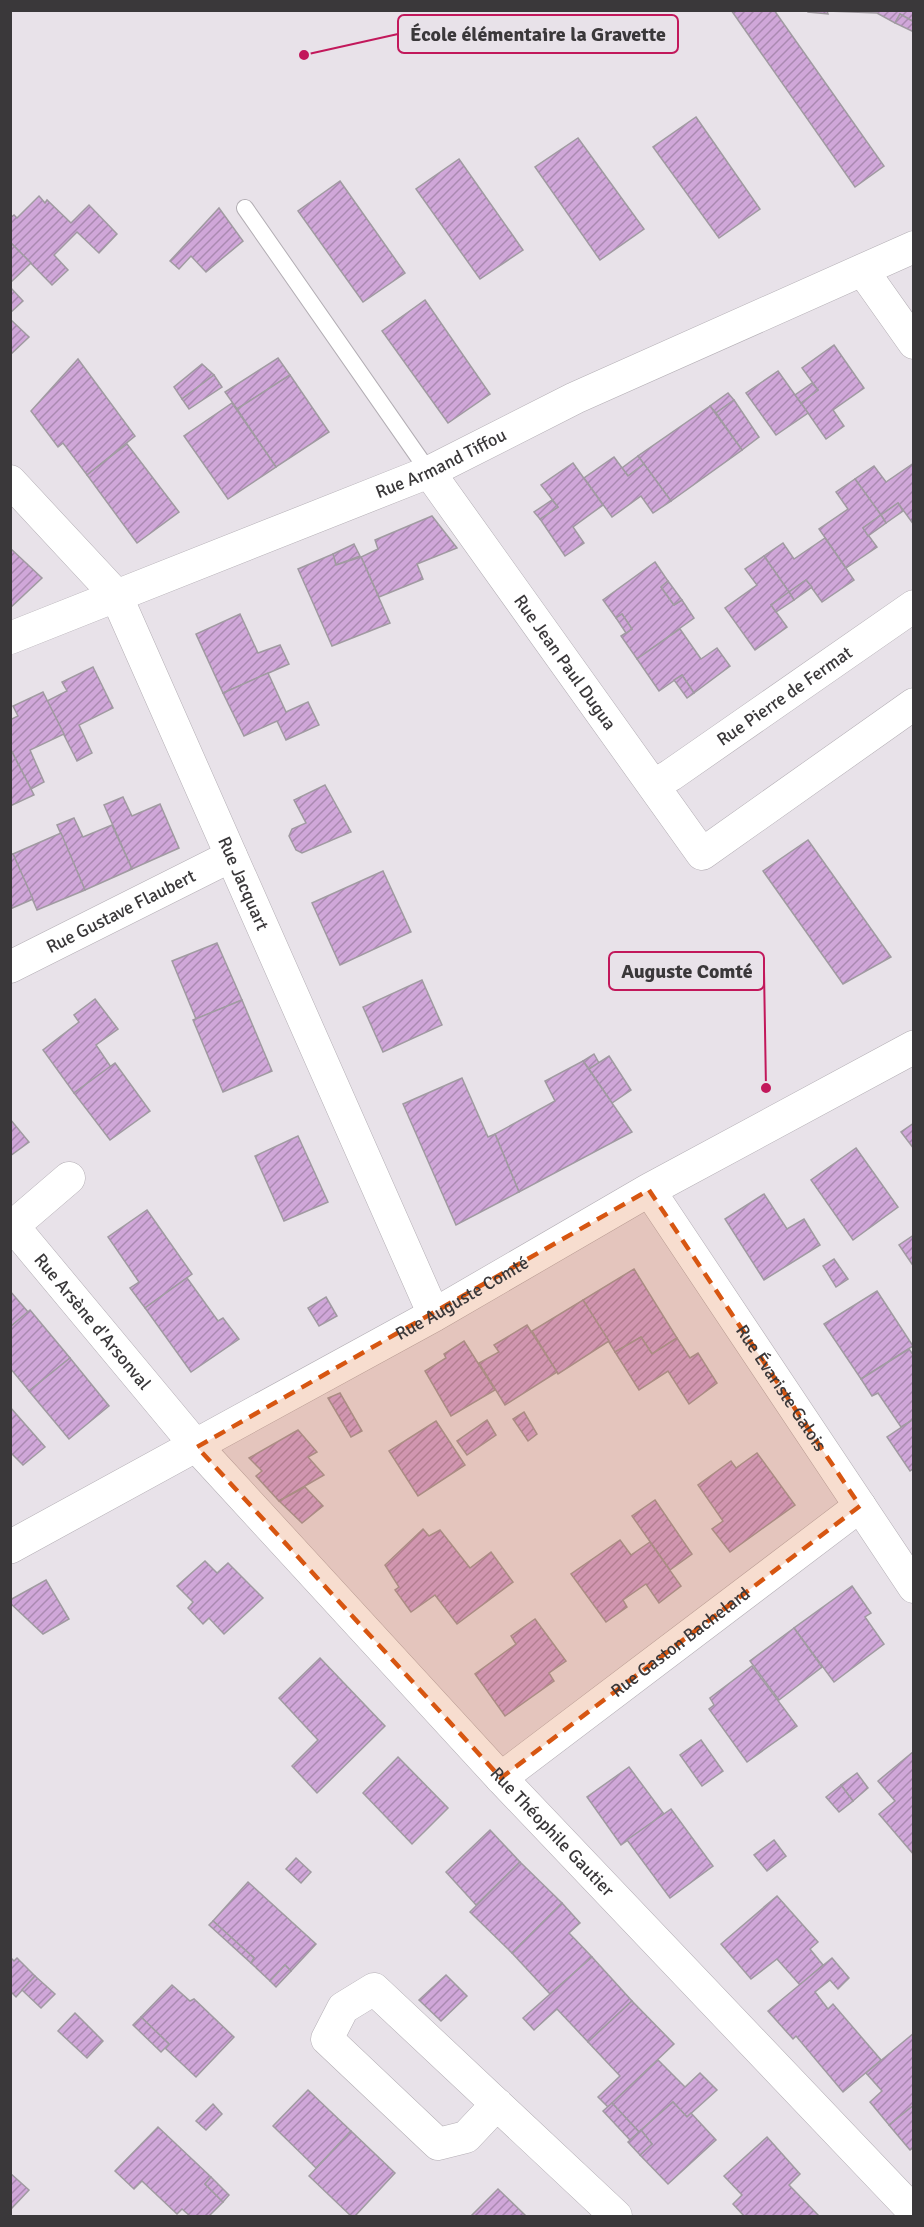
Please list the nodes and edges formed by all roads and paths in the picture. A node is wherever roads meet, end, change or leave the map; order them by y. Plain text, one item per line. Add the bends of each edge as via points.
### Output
1 (245, 208) dead end
2 (914, 247) edge
3 (863, 271) junction
4 (914, 343) edge
5 (429, 472) junction
6 (10, 481) edge
7 (116, 595) junction
8 (914, 606) edge
9 (10, 638) edge
10 (914, 704) edge
11 (654, 785) junction
12 (231, 856) junction
13 (10, 968) edge
14 (914, 1047) edge
15 (69, 1178) dead end
16 (649, 1190) junction
17 (434, 1315) junction
18 (197, 1447) junction
19 (860, 1506) junction
20 (10, 1547) edge
21 (914, 1587) edge
22 (501, 1778) junction
23 (497, 2104) junction
24 (914, 2212) edge
25 (616, 2217) edge

1 - 5 lane
2 - 3 street, Rue Armand Tiffou
3 - 4 street
3 - 5 street, Rue Armand Tiffou via 575,398
5 - 7 street, Rue Armand Tiffou
5 - 11 street, Rue Jean Paul Dugua
6 - 7 street, Rue Jacquart
7 - 9 street, Rue Armand Tiffou
7 - 12 street, Rue Jacquart
8 - 11 street, Rue Pierre de Fermat
10 - 11 street, Rue Jean Paul Dugua via 702,854
12 - 13 street, Rue Gustave Flaubert
12 - 17 street, Rue Jacquart
14 - 16 street, Rue Auguste Comté
15 - 18 street, Rue Arsène d'Arsonval via 13,1226
16 - 17 street, Rue Auguste Comté
16 - 19 street, Rue Évariste Galois
17 - 18 street, Rue Auguste Comté
18 - 20 street, Rue Auguste Comté
18 - 22 street, Rue Théophile Gautier
19 - 21 street, Rue Évariste Galois
19 - 22 street, Rue Gaston Bachelard
22 - 24 street, Rue Théophile Gautier
23 - 23 street via 466,2137 438,2144 327,2039 343,2008 374,1989
23 - 25 street

